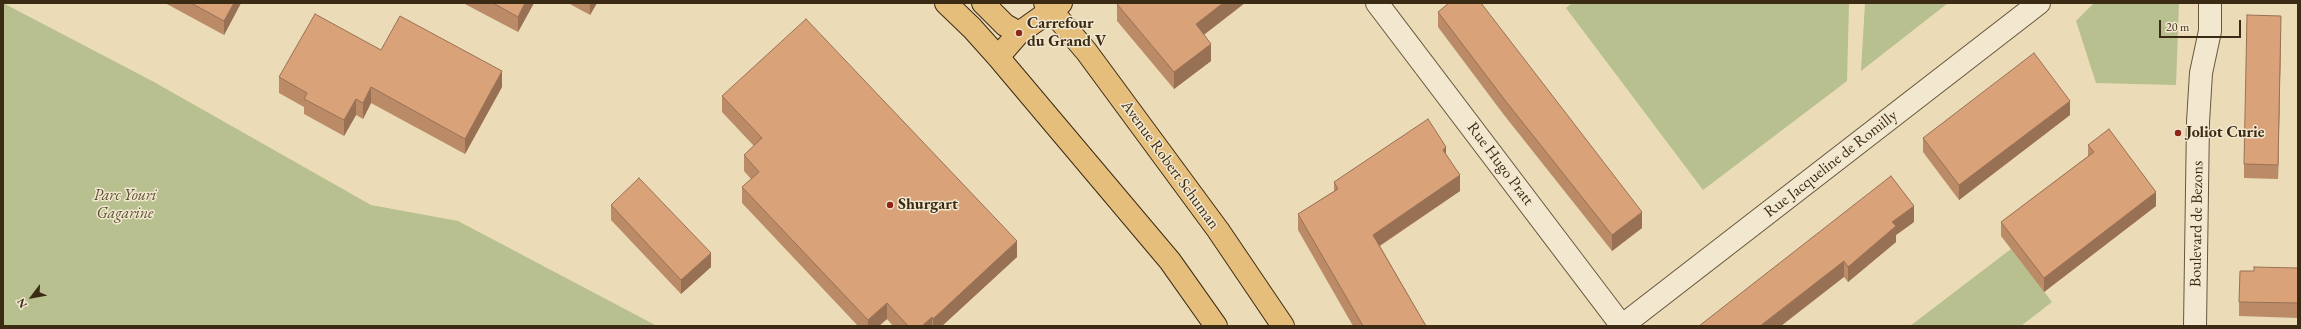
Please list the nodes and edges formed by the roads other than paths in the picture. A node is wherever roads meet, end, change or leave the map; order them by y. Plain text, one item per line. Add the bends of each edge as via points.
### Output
1 (946, 3) edge
2 (982, 3) edge
3 (1376, 3) edge
4 (2039, 3) edge
5 (2210, 3) edge
6 (1052, 5) edge
7 (1019, 33) junction
8 (998, 57) junction
9 (1622, 325) edge
10 (1216, 326) edge
11 (1283, 326) edge
12 (2194, 326) edge

1 - 8 main road
2 - 7 main road via 1005,25
3 - 9 street, Rue Hugo Pratt
4 - 9 street, Rue Jacqueline de Romilly
5 - 12 street, Boulevard de Bezons via 2210,31 2201,73 2198,122
6 - 7 main road, Avenue Robert Schuman
6 - 11 main road, Avenue Robert Schuman via 1199,204
7 - 8 main road, Avenue Robert Schuman
8 - 10 main road via 1170,261

